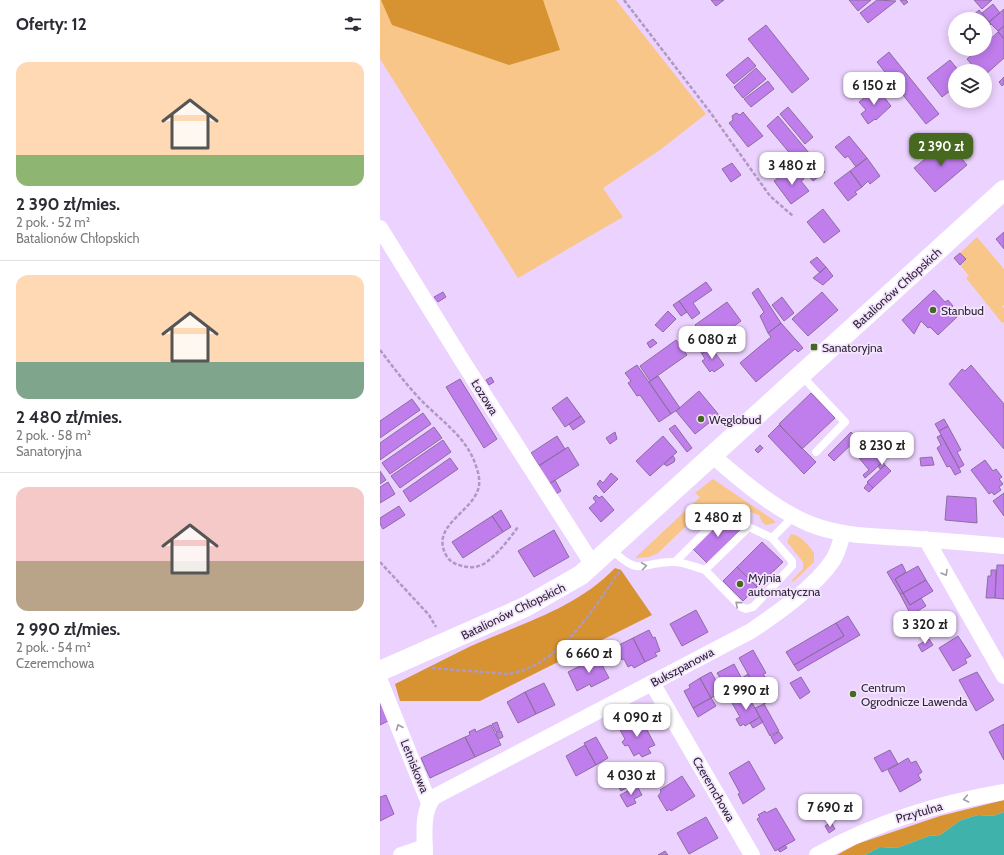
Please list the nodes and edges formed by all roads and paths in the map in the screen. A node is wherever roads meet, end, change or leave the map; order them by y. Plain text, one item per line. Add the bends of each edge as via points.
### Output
1 (624, 0) edge
2 (1004, 190) edge
3 (793, 216) dead end
4 (380, 228) edge
5 (380, 350) edge
6 (801, 375) junction
7 (816, 452) dead end
8 (713, 456) junction
9 (794, 516) junction
10 (518, 527) dead end
11 (749, 527) junction
12 (843, 534) junction
13 (772, 538) junction
14 (926, 539) junction
15 (1004, 546) edge
16 (611, 549) junction
17 (380, 562) edge
18 (626, 562) junction
19 (675, 562) junction
20 (594, 565) junction
21 (705, 570) junction
22 (444, 643) junction
23 (406, 660) junction
24 (380, 671) edge
25 (1004, 676) edge
26 (380, 681) edge
27 (652, 683) junction
28 (1004, 792) edge
29 (429, 803) junction
30 (425, 851) edge
31 (401, 855) edge
32 (752, 855) edge
33 (817, 855) edge

1 - 3 path via 710,112 770,196
2 - 6 street, Batalionów Chłopskich
4 - 20 street, Łozowa via 467,369
5 - 10 path via 406,384 461,439 476,465 478,491 444,533 442,541 448,559 462,567 474,568 482,565
6 - 7 lane via 846,422
6 - 8 street, Batalionów Chłopskich
8 - 9 street via 742,480
8 - 16 street, Batalionów Chłopskich
9 - 12 street via 820,528
9 - 13 lane
11 - 13 lane
11 - 19 lane via 722,515
11 - 21 lane
12 - 14 street
12 - 27 street, Bukszpanowa via 838,549 825,571 770,618 751,631
13 -> 21 lane via 792,561 792,566 753,607 741,607
14 - 15 street
14 -> 25 street
16 - 18 lane
16 - 20 street, Batalionów Chłopskich
17 - 22 path via 428,615
18 -> 19 lane via 637,567
18 - 23 path via 582,624 552,655 521,672 508,674 420,667
19 - 21 lane
20 - 22 street, Batalionów Chłopskich via 564,587
22 - 23 street, Batalionów Chłopskich
23 - 24 street, Batalionów Chłopskich
29 -> 26 street, Letniskowa
27 - 29 street, Bukszpanowa via 439,794
27 - 32 street, Czeremchowa
28 -> 33 street, Przytulna via 930,807 894,819 858,833
29 - 30 street, Letniskowa via 426,814
30 - 31 street

